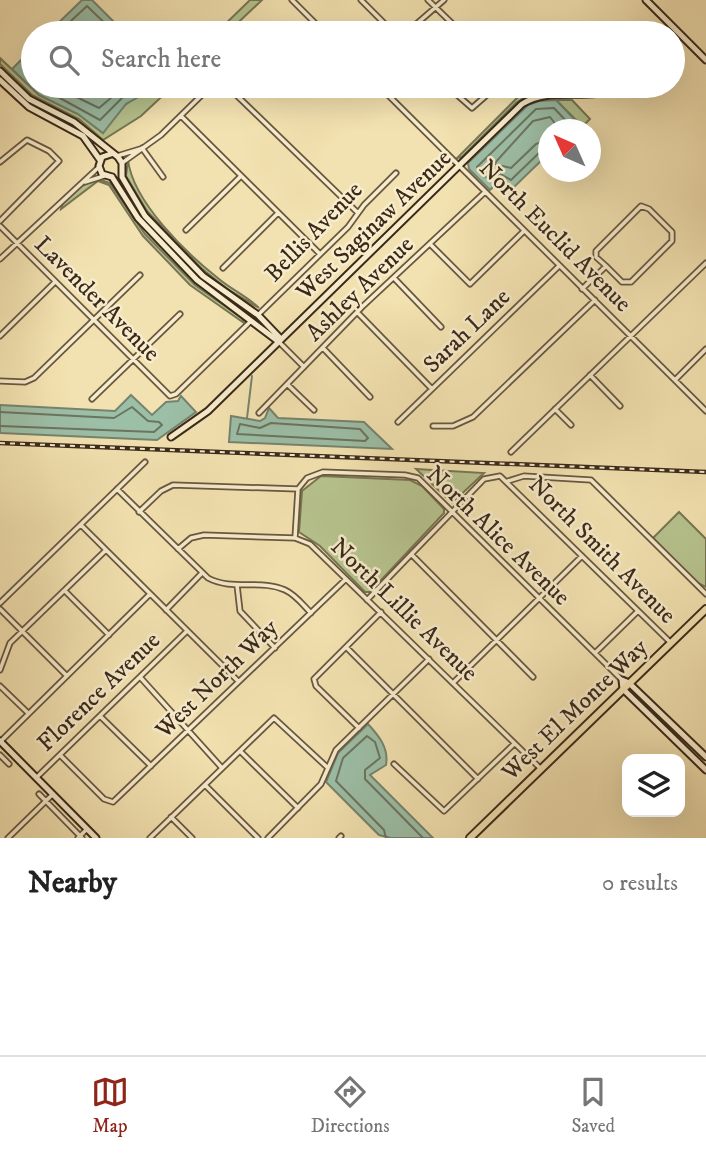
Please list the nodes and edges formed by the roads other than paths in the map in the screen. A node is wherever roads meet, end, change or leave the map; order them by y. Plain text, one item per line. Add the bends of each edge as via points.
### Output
1 (292, 0) edge
2 (361, 0) edge
3 (429, 0) edge
4 (444, 0) edge
5 (646, 0) edge
6 (434, 6) junction
7 (314, 21) edge
8 (382, 21) edge
9 (418, 21) edge
10 (450, 21) edge
11 (664, 21) edge
12 (685, 42) edge
13 (706, 60) edge
14 (0, 75) edge
15 (21, 90) edge
16 (31, 98) edge
17 (199, 98) edge
18 (239, 98) edge
19 (391, 98) edge
20 (461, 98) edge
21 (483, 98) edge
22 (534, 98) edge
23 (181, 116) junction
24 (142, 148) junction
25 (114, 155) junction
26 (0, 162) edge
27 (122, 163) junction
28 (99, 164) junction
29 (460, 166) junction
30 (120, 172) junction
31 (396, 173) dead end
32 (241, 176) junction
33 (108, 177) junction
34 (163, 177) dead end
35 (83, 182) junction
36 (485, 191) junction
37 (278, 213) junction
38 (358, 213) junction
39 (0, 224) edge
40 (186, 230) dead end
41 (524, 231) junction
42 (17, 243) junction
43 (431, 245) junction
44 (320, 254) junction
45 (0, 259) edge
46 (706, 263) edge
47 (559, 266) junction
48 (223, 268) dead end
49 (604, 268) junction
50 (140, 275) dead end
51 (394, 278) junction
52 (197, 280) junction
53 (55, 282) junction
54 (582, 289) junction
55 (221, 291) junction
56 (594, 300) junction
57 (357, 312) junction
58 (180, 314) dead end
59 (255, 317) junction
60 (94, 321) junction
61 (441, 327) dead end
62 (0, 336) edge
63 (630, 336) junction
64 (279, 342) junction
65 (323, 348) junction
66 (706, 349) edge
67 (133, 359) junction
68 (304, 368) junction
69 (590, 375) junction
70 (675, 380) junction
71 (0, 381) edge
72 (287, 384) junction
73 (432, 389) junction
74 (170, 396) joint
75 (370, 397) dead end
76 (92, 399) dead end
77 (620, 406) dead end
78 (555, 409) junction
79 (314, 410) dead end
80 (706, 411) edge
81 (259, 413) dead end
82 (398, 422) dead end
83 (571, 425) dead end
84 (433, 426) dead end
85 (172, 437) dead end
86 (512, 452) dead end
87 (145, 462) dead end
88 (508, 481) junction
89 (117, 489) junction
90 (298, 489) junction
91 (452, 511) junction
92 (139, 512) junction
93 (81, 525) junction
94 (295, 538) junction
95 (178, 549) junction
96 (106, 550) junction
97 (412, 555) junction
98 (582, 556) junction
99 (202, 573) junction
100 (346, 579) junction
101 (237, 585) junction
102 (65, 591) junction
103 (150, 594) junction
104 (706, 594) edge
105 (540, 598) junction
106 (367, 600) junction
107 (0, 603) edge
108 (0, 609) edge
109 (706, 609) edge
110 (166, 610) junction
111 (382, 611) junction
112 (638, 611) junction
113 (311, 613) junction
114 (23, 631) junction
115 (187, 631) junction
116 (108, 635) junction
117 (496, 640) junction
118 (671, 643) junction
119 (346, 647) junction
120 (275, 648) junction
121 (595, 653) junction
122 (430, 659) junction
123 (0, 670) edge
124 (67, 676) junction
125 (140, 677) junction
126 (533, 677) dead end
127 (622, 680) junction
128 (238, 681) junction
129 (454, 682) junction
130 (629, 683) junction
131 (0, 686) edge
132 (623, 689) junction
133 (393, 694) junction
134 (28, 713) junction
135 (100, 716) junction
136 (359, 728) junction
137 (187, 731) junction
138 (0, 742) edge
139 (515, 744) junction
140 (240, 751) junction
141 (0, 755) edge
142 (60, 755) junction
143 (706, 757) edge
144 (9, 764) dead end
145 (394, 764) dead end
146 (151, 766) junction
147 (222, 768) junction
148 (328, 768) junction
149 (541, 769) junction
150 (706, 770) edge
151 (36, 778) junction
152 (478, 779) junction
153 (205, 785) junction
154 (39, 794) dead end
155 (53, 794) junction
156 (46, 801) junction
157 (298, 808) junction
158 (172, 817) junction
159 (87, 829) junction
160 (80, 837) edge
161 (189, 837) edge
162 (8, 838) edge
163 (96, 838) edge
164 (150, 838) edge
165 (258, 838) edge
166 (268, 838) edge
167 (470, 838) edge

1 - 7 street
2 - 8 street
3 - 6 street
4 - 6 street
5 - 11 street
6 - 9 street
6 - 10 street
12 - 13 street
14 - 15 street
14 - 28 street via 29,107 83,136
16 - 25 street via 80,126
17 - 23 street
18 - 38 street
19 - 29 street, North Euclid Avenue
20 - 21 street via 472,108
22 - 29 street, West Saginaw Avenue via 527,100
23 - 24 street
23 - 32 street
24 - 25 street
24 - 27 street
24 - 34 street
25 - 27 street
25 - 28 street
26 - 39 street via 27,140 59,162
27 - 30 street
28 - 33 street
28 - 35 street
29 - 36 street, North Euclid Avenue
29 - 64 street, West Saginaw Avenue
30 - 33 street
30 - 55 street via 145,216
31 - 38 street, Bellis Avenue
32 - 37 street
32 - 40 street
33 - 35 street
33 - 52 street via 138,218
35 - 42 street
36 - 41 street, North Euclid Avenue
36 - 43 street, Ashley Avenue
37 - 44 street
37 - 48 street
38 - 44 street, Bellis Avenue
39 - 42 street, Lavender Avenue
41 - 43 street via 470,284
41 - 47 street, North Euclid Avenue
42 - 45 street
42 - 53 street, Lavender Avenue
43 - 51 street, Ashley Avenue
44 - 59 street, Bellis Avenue
46 - 63 street
47 - 54 street, North Euclid Avenue
47 - 73 street, Sarah Lane
49 - 49 street via 596,251 641,206 672,232 672,241 631,282 622,282
49 - 54 street
50 - 60 street
51 - 57 street, Ashley Avenue
51 - 61 street
52 - 55 street
52 - 59 street
53 - 60 street, Lavender Avenue
53 - 62 street
54 - 56 street, North Euclid Avenue
55 - 59 street
56 - 63 street, North Euclid Avenue
56 - 84 street via 473,417 453,426
57 - 65 street, Ashley Avenue
57 - 73 street
58 - 67 street
59 - 64 street
59 - 74 street, Bellis Avenue
60 - 67 street, Lavender Avenue
60 - 71 street via 34,379
63 - 69 street
63 - 70 street, North Euclid Avenue
64 - 68 street
64 - 85 street, West Saginaw Avenue via 202,416
65 - 68 street, Ashley Avenue
65 - 75 street
66 - 70 street
67 - 74 street, Lavender Avenue
67 - 76 street
68 - 72 street, Ashley Avenue
69 - 77 street
69 - 78 street
70 - 80 street, North Euclid Avenue
72 - 79 street
72 - 81 street, Ashley Avenue
73 - 82 street, Sarah Lane
78 - 83 street
78 - 86 street
87 - 89 street
88 - 91 street via 486,477
88 - 98 street, North Smith Avenue
88 - 104 street via 524,476 591,480
89 - 92 street
89 - 93 street
90 - 91 street, North Alice Avenue via 307,478 323,472 405,475 423,482
90 - 92 street via 173,485
90 - 94 street
91 - 97 street
91 - 105 street, North Alice Avenue
92 - 95 street
93 - 96 street
93 - 107 street
94 - 95 street, North Lillie Avenue via 204,535 191,538
94 - 100 street, North Lillie Avenue via 314,547
95 - 99 street
96 - 102 street
96 - 103 street
97 - 106 street
97 - 117 street
98 - 105 street
98 - 112 street, North Smith Avenue
99 - 101 street via 214,581
99 - 110 street
100 - 106 street, North Lillie Avenue
100 - 113 street, West North Way
101 - 113 street via 281,589 293,594
101 - 120 street via 240,611
102 - 114 street
102 - 116 street
103 - 110 street
103 - 116 street
105 - 117 street
105 - 121 street, North Alice Avenue
106 - 111 street, North Lillie Avenue
108 - 114 street
109 - 118 main road, West El Monte Way
110 - 115 street
111 - 119 street
111 - 122 street, North Lillie Avenue
112 - 118 street, North Smith Avenue
112 - 121 street
113 - 120 street, West North Way
114 - 123 street via 7,648
114 - 124 street
115 - 125 street, Florence Avenue
115 - 128 street
116 - 124 street
117 - 126 street
117 - 129 street
118 - 130 main road, West El Monte Way
119 - 133 street
119 - 136 street via 314,682
120 - 128 street, West North Way
121 - 127 street, North Alice Avenue
122 - 129 street, North Lillie Avenue
122 - 133 street
124 - 134 street
125 - 135 street, Florence Avenue
125 - 137 street
127 - 130 street
127 - 132 street
128 - 137 street, West North Way
129 - 139 street, North Lillie Avenue
130 - 132 main road, West El Monte Way
130 - 143 street
131 - 134 street
132 - 149 main road, West El Monte Way
132 - 150 street
133 - 136 street
133 - 152 street
134 - 138 street
135 - 142 street, Florence Avenue
135 - 146 street
136 - 148 street via 336,750
137 - 146 street, West North Way
137 - 147 street
138 - 151 street
139 - 149 street, North Lillie Avenue
139 - 152 street
140 - 147 street
140 - 148 street via 274,718
140 - 157 street
141 - 144 street
142 - 146 street, West North Way via 110,803
142 - 151 street, Florence Avenue
145 - 152 street via 443,811
147 - 153 street
148 - 157 street via 321,784
149 - 167 main road, West El Monte Way
151 - 155 street
153 - 158 street
153 - 165 street
154 - 156 street
155 - 156 street
155 - 159 street
156 - 160 street
156 - 162 street
157 - 166 street
158 - 161 street
158 - 164 street
159 - 160 street
159 - 163 street

